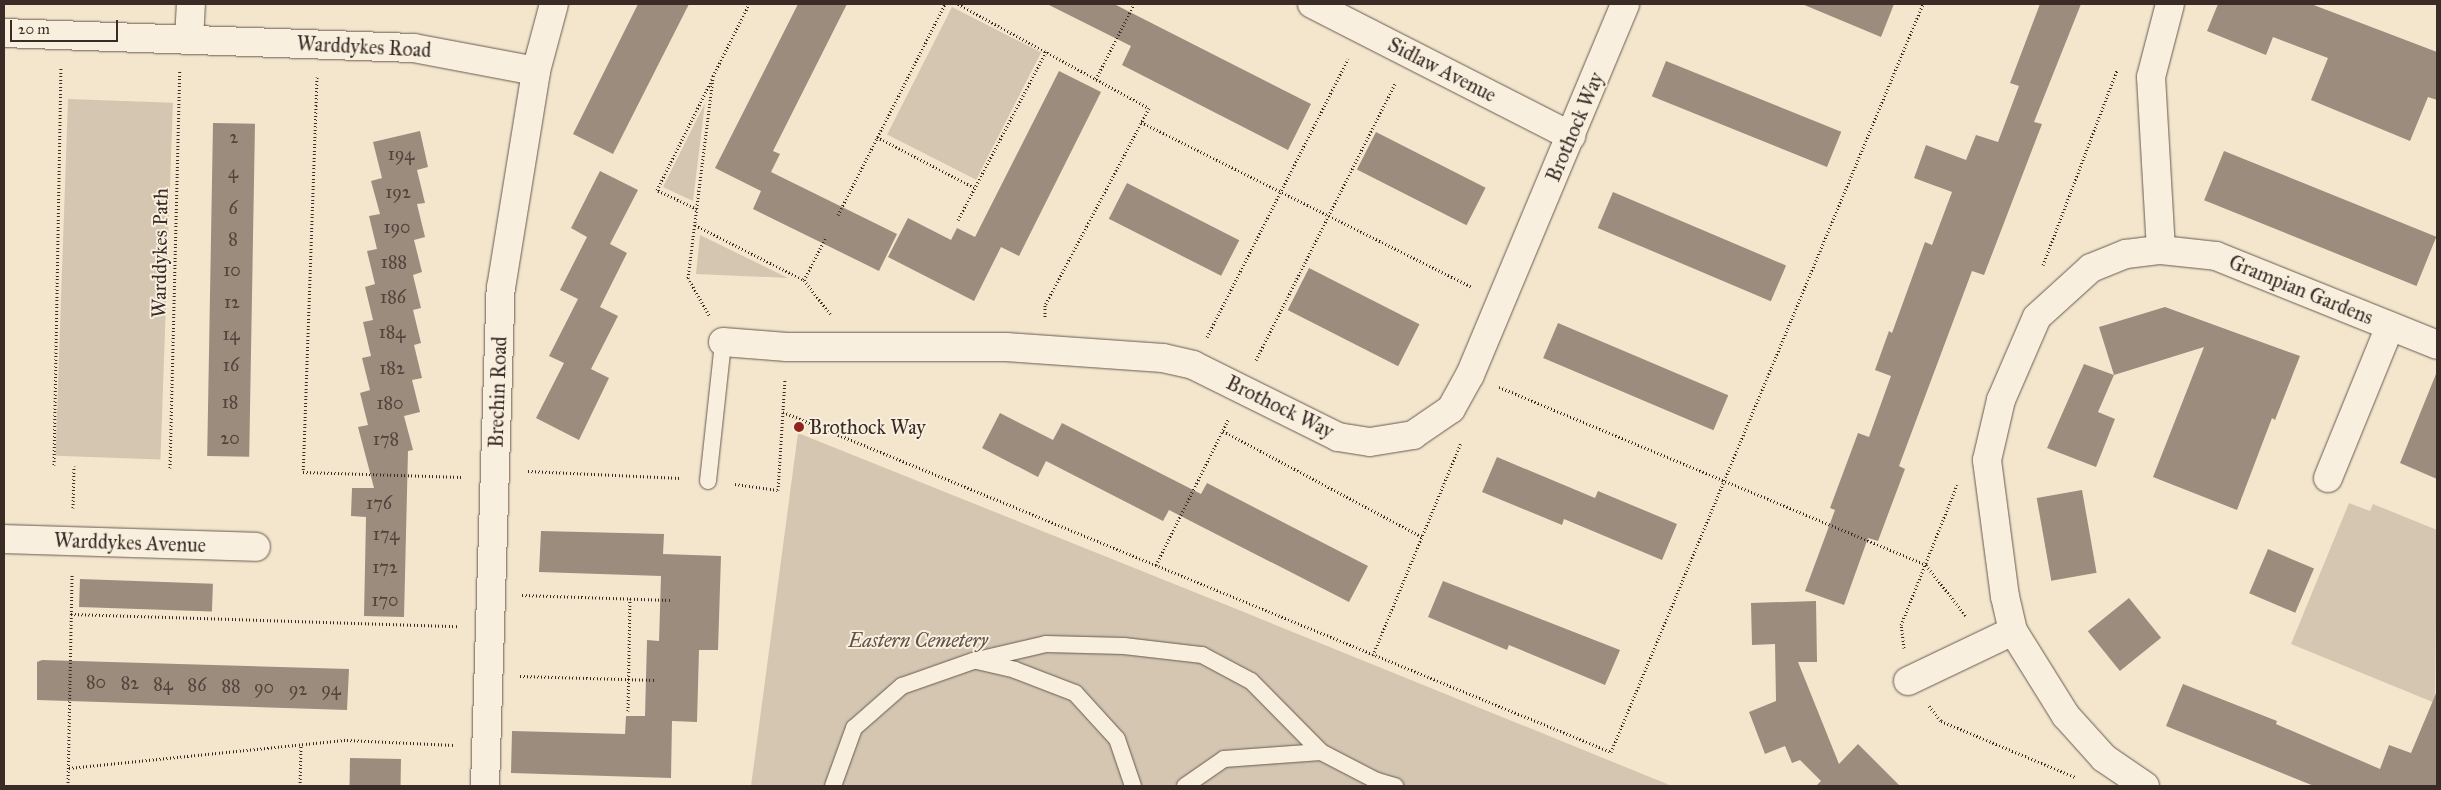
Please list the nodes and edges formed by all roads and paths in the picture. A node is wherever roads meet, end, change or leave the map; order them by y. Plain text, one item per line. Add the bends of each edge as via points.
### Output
1 (191, 4) edge
2 (554, 4) edge
3 (749, 4) edge
4 (945, 4) edge
5 (958, 4) edge
6 (1134, 4) edge
7 (1312, 4) edge
8 (1626, 4) edge
9 (1923, 4) edge
10 (2170, 4) edge
11 (1363, 30) junction
12 (4, 33) edge
13 (185, 40) junction
14 (318, 44) junction
15 (1046, 52) junction
16 (1410, 54) junction
17 (2120, 62) dead end
18 (536, 71) junction
19 (713, 76) junction
20 (1096, 79) junction
21 (60, 103) dead end
22 (1141, 122) junction
23 (1571, 136) junction
24 (877, 137) junction
25 (975, 188) junction
26 (1281, 192) junction
27 (697, 209) junction
28 (838, 214) dead end
29 (1328, 216) junction
30 (958, 220) dead end
31 (695, 225) junction
32 (826, 237) dead end
33 (2161, 250) junction
34 (804, 280) junction
35 (1501, 302) junction
36 (2037, 317) junction
37 (2390, 326) junction
38 (723, 342) junction
39 (2437, 345) edge
40 (857, 348) junction
41 (1043, 350) junction
42 (1193, 365) junction
43 (1470, 375) junction
44 (1243, 389) junction
45 (1451, 409) junction
46 (783, 412) dead end
47 (1223, 431) junction
48 (54, 465) dead end
49 (74, 466) dead end
50 (170, 468) dead end
51 (495, 478) junction
52 (2328, 478) dead end
53 (1724, 480) junction
54 (708, 481) dead end
55 (1422, 536) junction
56 (4, 540) edge
57 (72, 541) junction
58 (256, 547) dead end
59 (1156, 565) junction
60 (492, 594) junction
61 (630, 599) junction
62 (670, 600) dead end
63 (71, 614) junction
64 (491, 627) junction
65 (2014, 631) junction
66 (1987, 643) junction
67 (1373, 654) junction
68 (973, 660) junction
69 (489, 675) junction
70 (628, 679) junction
71 (656, 680) dead end
72 (1908, 681) dead end
73 (628, 711) dead end
74 (301, 745) junction
75 (487, 747) junction
76 (1321, 752) junction
77 (69, 768) junction
78 (1379, 784) edge
79 (68, 786) edge
80 (300, 786) edge
81 (485, 786) edge
82 (833, 786) edge
83 (1133, 786) edge
84 (1185, 786) edge
85 (1395, 786) edge
86 (2145, 786) edge

1 - 13 street
2 - 18 street, Brechin Road
3 - 19 path
4 - 24 path
5 - 15 path
6 - 20 path
7 - 11 street, Sidlaw Avenue
8 - 23 street, Brothock Way
9 - 53 path
10 - 33 street via 2151,77
11 - 16 street, Sidlaw Avenue
11 - 26 path
12 - 13 street, Warddykes Road
13 - 14 street, Warddykes Road
13 - 50 path, Warddykes Path
14 - 18 street, Warddykes Road via 414,48
14 - 51 path via 303,472
15 - 20 path
15 - 25 path
16 - 23 street, Sidlaw Avenue
16 - 29 path
17 - 36 path via 2038,279
18 - 51 street, Brechin Road via 501,288
19 - 27 path
19 - 27 path via 657,190
20 - 22 path via 1149,108
21 - 48 path
22 - 26 path
22 - 41 path via 1045,304
23 - 35 street, Brothock Way
24 - 25 path
24 - 28 path
25 - 30 path
26 - 29 path
26 - 42 path
27 - 31 path
29 - 35 path
29 - 44 path
31 - 34 path
31 - 38 path via 688,278
32 - 34 path
33 - 36 street, Grampian Gardens via 2126,254 2091,268
33 - 37 street, Grampian Gardens via 2216,256
34 - 40 path
35 - 43 street, Brothock Way
36 - 65 street, Grampian Gardens via 2001,400 1988,460 2005,597
37 - 39 street, Grampian Gardens
37 - 52 street
38 - 40 street, Brothock Way
38 - 54 lane
40 - 41 street, Brothock Way
41 - 42 street, Brothock Way via 1163,358
42 - 44 street, Brothock Way
43 - 45 street, Brothock Way
43 - 53 path
44 - 45 street, Brothock Way via 1338,437 1370,442 1413,434
44 - 47 path
45 - 55 path via 1462,440
46 - 59 path
47 - 55 path
47 - 59 path
49 - 57 path
51 - 60 street, Brechin Road
53 - 66 path via 1926,564
53 - 67 path via 1611,752
55 - 67 path
56 - 57 street, Warddykes Avenue
57 - 58 street, Warddykes Avenue
57 - 63 path
59 - 67 path
60 - 61 path
60 - 64 street, Brechin Road
61 - 62 path
61 - 70 path
63 - 64 path
63 - 77 path
64 - 69 street, Brechin Road
65 - 66 street
65 - 86 street, Grampian Gardens via 2066,716 2104,758
66 - 72 street
68 - 76 lane via 1046,644 1124,646 1202,654 1251,681
68 - 82 lane via 902,686 854,728
68 - 83 lane via 1015,670 1075,693 1117,739
69 - 70 path
69 - 75 street, Brechin Road
70 - 71 path
70 - 73 path
74 - 75 path via 348,740
74 - 77 path
74 - 80 path
75 - 81 street, Brechin Road
76 - 78 lane
76 - 84 lane via 1224,759
77 - 79 path
78 - 85 lane

